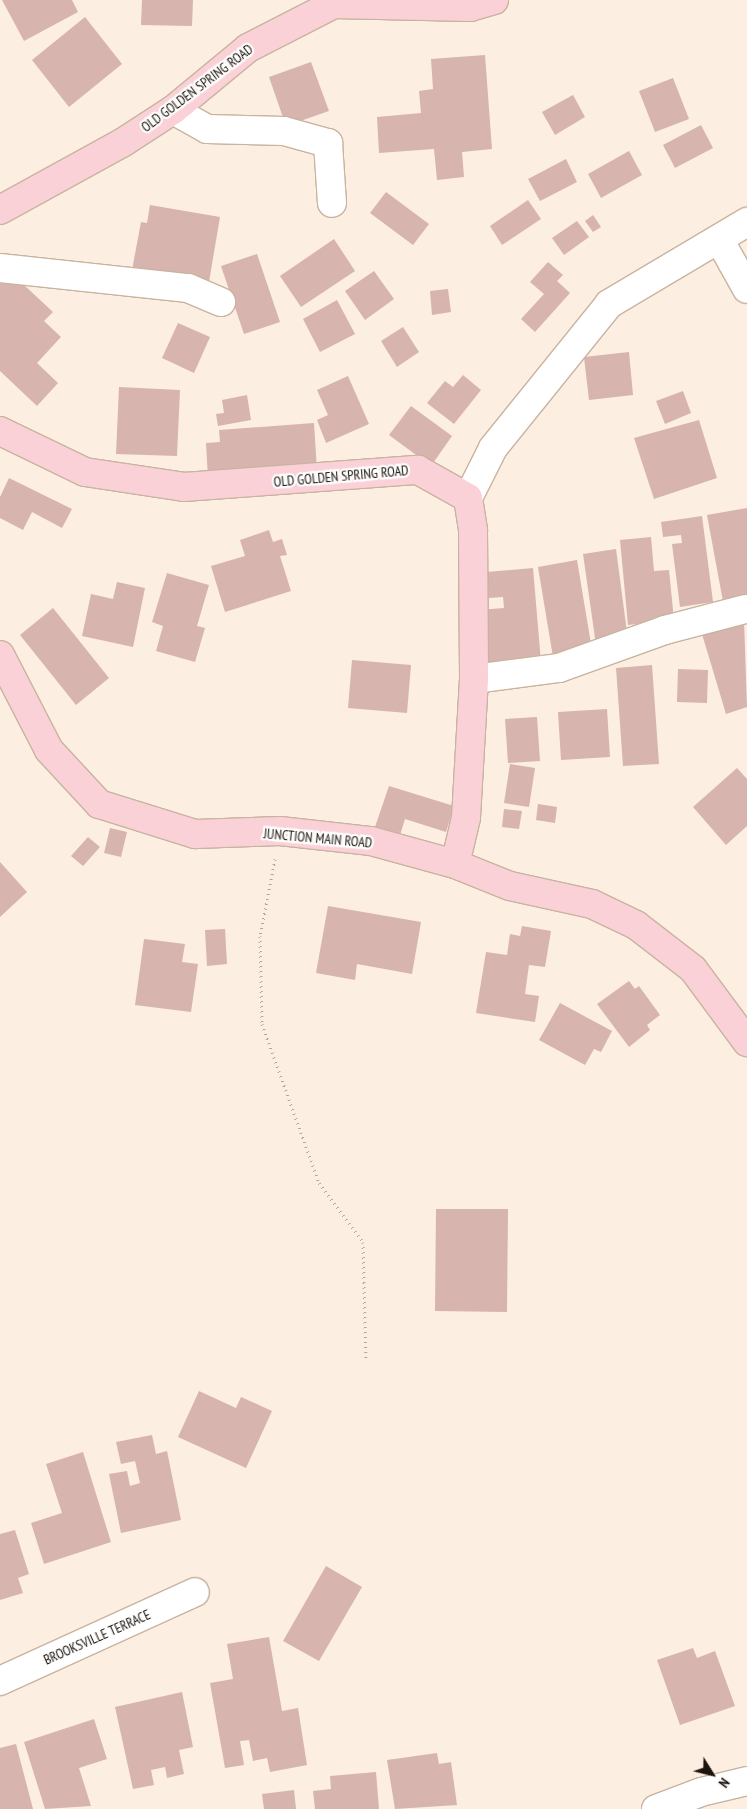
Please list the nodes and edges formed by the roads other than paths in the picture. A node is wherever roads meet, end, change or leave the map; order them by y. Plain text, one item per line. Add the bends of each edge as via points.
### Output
1 (494, 0) edge
2 (173, 110) junction
3 (332, 203) dead end
4 (0, 210) edge
5 (747, 222) edge
6 (719, 239) junction
7 (0, 268) edge
8 (747, 289) edge
9 (221, 302) dead end
10 (0, 431) edge
11 (468, 498) junction
12 (745, 610) dead end
13 (0, 655) edge
14 (474, 679) junction
15 (455, 864) junction
16 (747, 1042) edge
17 (195, 1592) dead end
18 (0, 1681) edge
19 (747, 1781) edge
20 (656, 1809) edge

1 - 2 main road, OLD GOLDEN SPRING ROAD via 470,7 334,4 248,48
2 - 3 street via 206,129 284,131 328,143
2 - 4 main road, OLD GOLDEN SPRING ROAD
5 - 6 street
6 - 8 street
6 - 11 street via 609,304 493,448
7 - 9 street via 188,288
10 - 11 main road, OLD GOLDEN SPRING ROAD via 85,472 184,488 418,470
11 - 14 main road via 473,531
12 - 14 street via 665,630 559,668
13 - 15 main road, JUNCTION MAIN ROAD via 49,750 99,804 196,834 280,831 370,840
14 - 15 main road via 466,818
15 - 16 main road, JUNCTION MAIN ROAD via 510,886 592,904 636,925 693,970
17 - 18 street, BROOKSVILLE TERRACE
19 - 20 street via 701,1792

